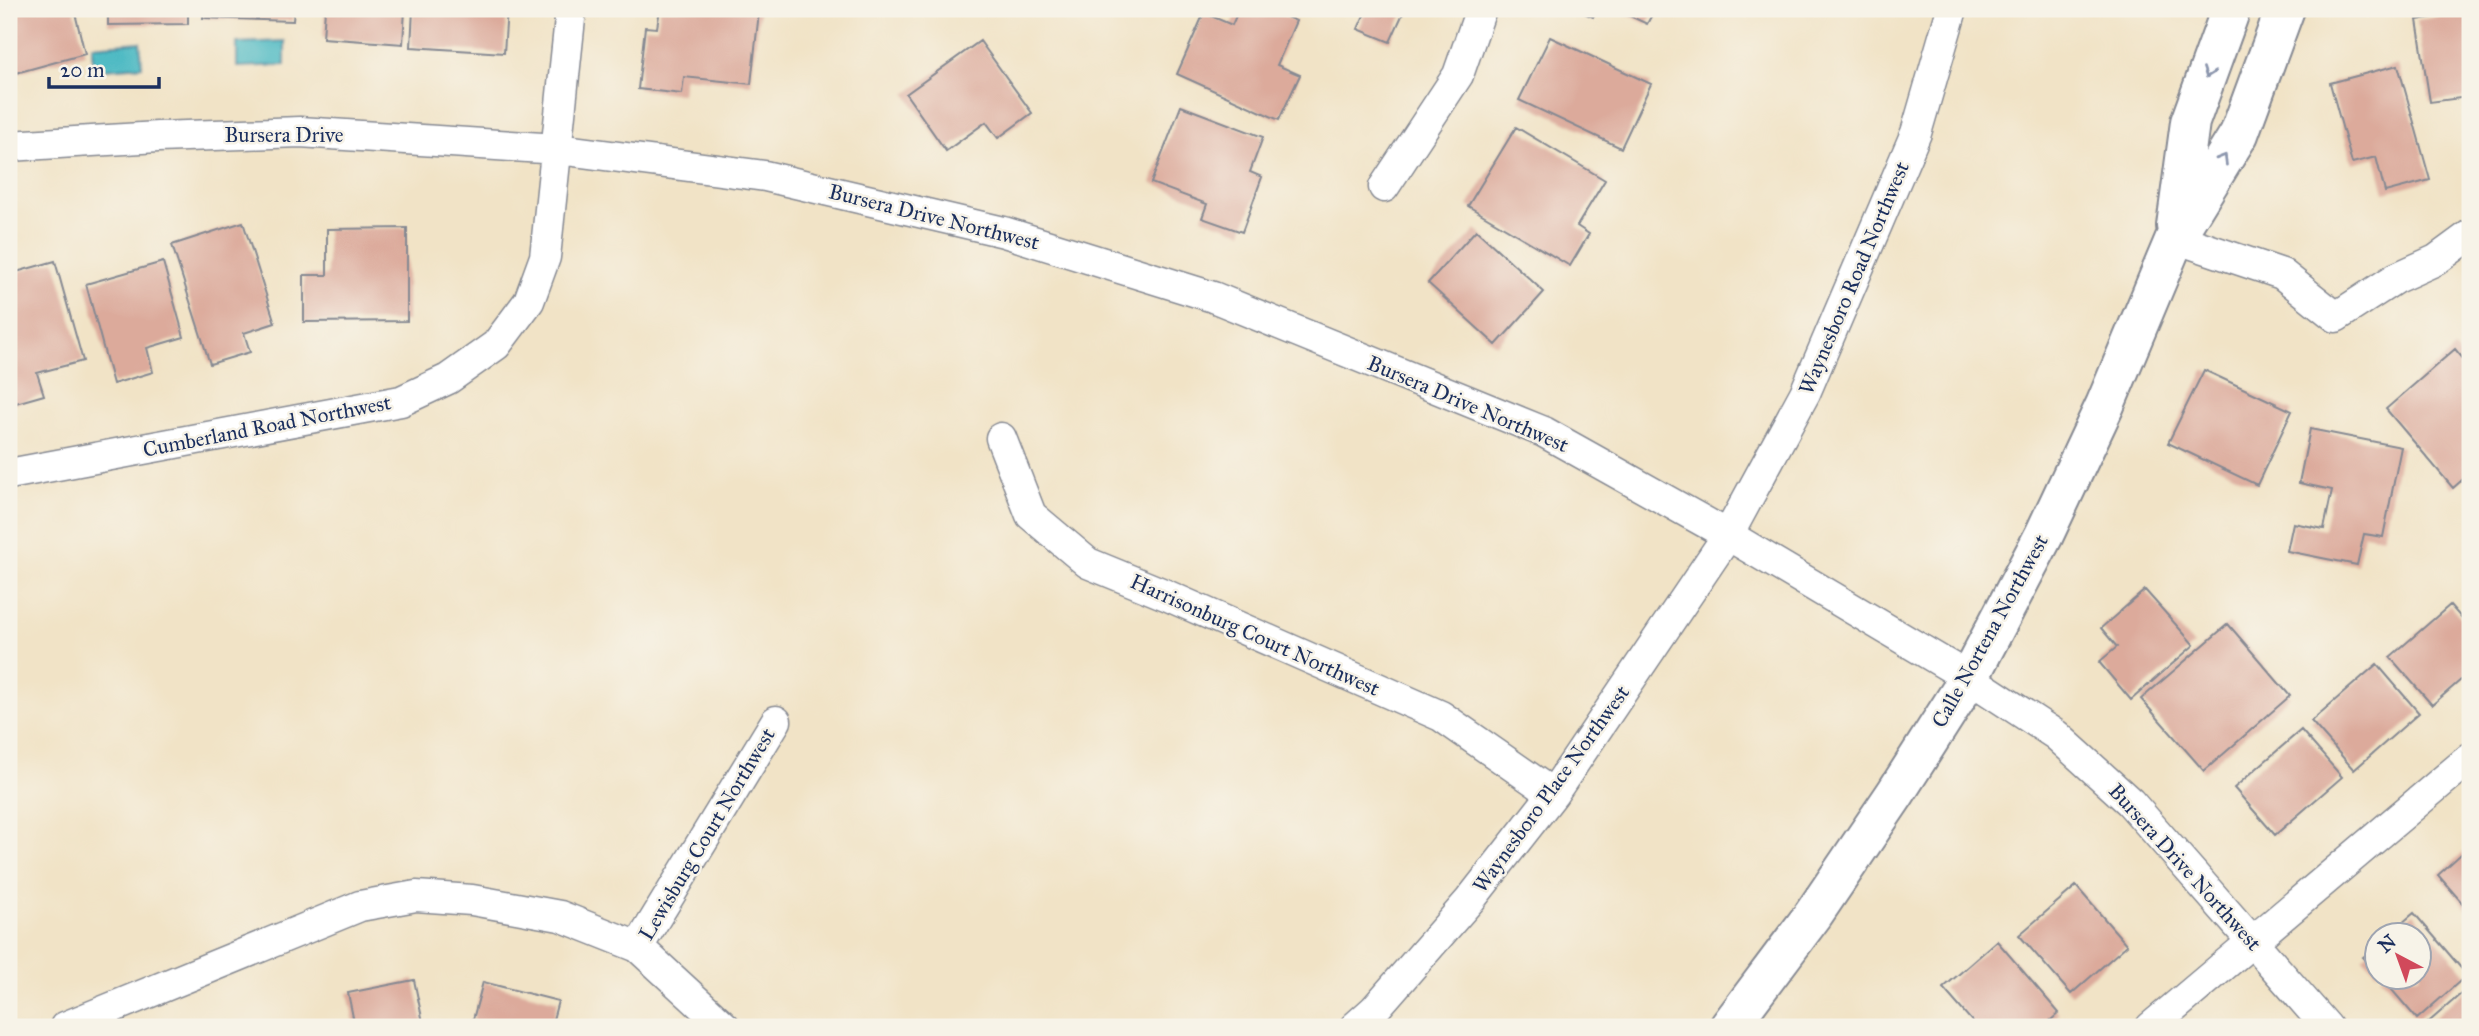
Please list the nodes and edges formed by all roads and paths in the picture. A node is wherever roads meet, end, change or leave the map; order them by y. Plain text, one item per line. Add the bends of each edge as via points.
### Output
1 (571, 9) edge
2 (1481, 9) edge
3 (1952, 9) edge
4 (2231, 9) edge
5 (2284, 9) edge
6 (9, 146) edge
7 (558, 149) junction
8 (1384, 187) dead end
9 (2470, 235) edge
10 (2175, 238) junction
11 (1001, 439) dead end
12 (9, 474) edge
13 (1728, 535) junction
14 (1969, 678) junction
15 (776, 721) dead end
16 (2470, 758) edge
17 (1553, 794) junction
18 (2253, 942) junction
19 (638, 947) junction
20 (65, 1027) edge
21 (725, 1027) edge
22 (1355, 1027) edge
23 (1728, 1027) edge
24 (2151, 1027) edge
25 (2327, 1027) edge

1 - 7 street, Cumberland Road Northwest
2 - 8 street via 1458,75
3 - 13 street, Waynesboro Road Northwest via 1911,146 1805,394
4 -> 10 street, Calle Nortena Northwest via 2190,122
10 -> 5 street, Calle Nortena Northwest via 2239,134
6 - 7 street, Bursera Drive via 300,132
7 - 12 street, Cumberland Road Northwest via 545,257 529,301 496,345 448,379 401,401
7 - 13 street, Bursera Drive Northwest via 778,179 1004,232 1213,297 1544,432
9 - 10 street via 2436,260 2396,278 2336,317 2282,274
10 - 14 street, Calle Nortena Northwest via 2105,405
11 - 17 street, Harrisonburg Court Northwest via 1031,515 1088,563 1441,716
13 - 14 street, Bursera Drive Northwest
13 - 17 street, Waynesboro Place Northwest
14 - 18 street, Bursera Drive Northwest via 2056,735 2130,802
14 - 23 street, Calle Nortena Northwest via 1813,915
15 - 19 street, Lewisburg Court Northwest
16 - 18 street
17 - 22 street, Waynesboro Place Northwest via 1470,900
18 - 24 street
18 - 25 street, Bursera Drive Northwest
19 - 20 street via 560,916 472,900 416,896 360,906
19 - 21 street

